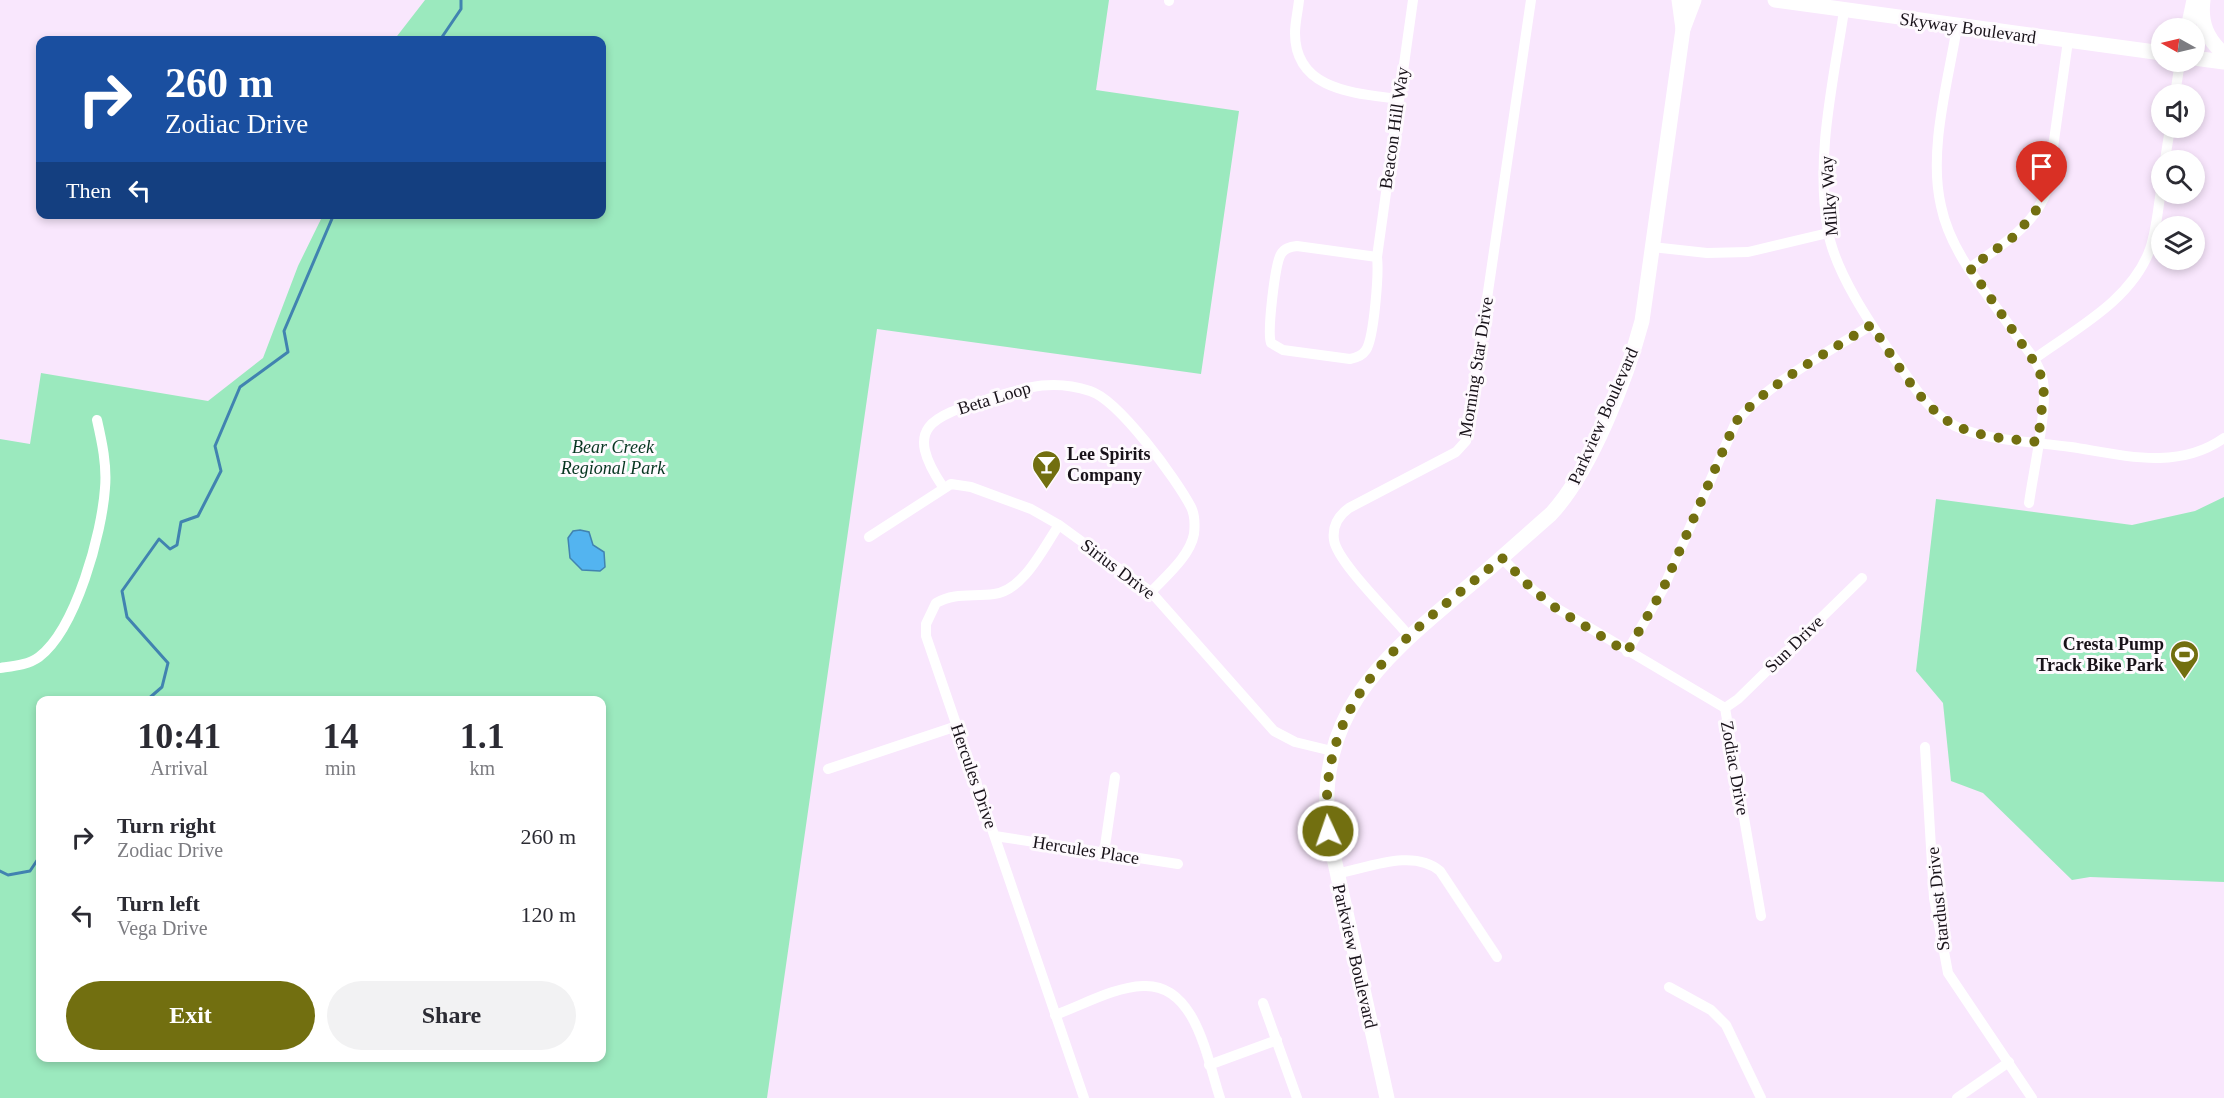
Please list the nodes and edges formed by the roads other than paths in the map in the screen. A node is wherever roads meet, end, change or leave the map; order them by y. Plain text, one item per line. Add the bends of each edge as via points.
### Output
1 (1299, 0) edge
2 (1413, 0) edge
3 (1531, 0) edge
4 (1679, 0) edge
5 (1694, 0) edge
6 (1774, 0) edge
7 (2194, 0) edge
8 (2203, 0) edge
9 (1844, 11) junction
10 (2190, 18) edge
11 (1957, 27) junction
12 (1683, 29) junction
13 (2068, 41) junction
14 (2151, 52) edge
15 (2224, 54) edge
16 (2205, 59) edge
17 (2224, 62) edge
18 (1398, 99) junction
19 (2159, 204) edge
20 (1828, 233) junction
21 (1652, 247) junction
22 (1377, 257) junction
23 (1970, 268) junction
24 (1871, 325) junction
25 (2034, 359) junction
26 (97, 420) dead end
27 (2224, 438) edge
28 (2038, 442) junction
29 (942, 487) junction
30 (2029, 503) dead end
31 (1059, 525) junction
32 (869, 537) dead end
33 (1502, 558) junction
34 (1862, 578) dead end
35 (1151, 592) junction
36 (1409, 636) junction
37 (1627, 652) junction
38 (0, 668) edge
39 (1725, 708) junction
40 (957, 726) junction
41 (1925, 747) dead end
42 (1332, 751) junction
43 (828, 769) dead end
44 (1115, 777) dead end
45 (994, 836) junction
46 (1104, 853) junction
47 (1178, 864) dead end
48 (1336, 874) junction
49 (1761, 916) dead end
50 (1497, 957) dead end
51 (1669, 987) dead end
52 (1263, 1003) dead end
53 (1056, 1014) junction
54 (1277, 1040) junction
55 (2009, 1062) junction
56 (1209, 1065) junction
57 (1084, 1098) edge
58 (1220, 1098) edge
59 (1297, 1098) edge
60 (1387, 1098) edge
61 (1761, 1098) edge
62 (1957, 1098) edge
63 (2032, 1098) edge

1 - 18 street via 1296,45 1306,68 1315,77 1339,90
2 - 18 street, Beacon Hill Way
3 - 36 street, Morning Star Drive via 1466,441 1456,452 1349,508 1341,514 1334,531 1341,558
4 - 12 street, Parkview Boulevard
5 - 12 street, Parkview Boulevard
6 - 9 street, Skyway Boulevard
7 - 10 street
8 - 15 street via 2204,28
9 - 11 street, Skyway Boulevard
9 - 20 street, Milky Way via 1823,169
11 - 13 street, Skyway Boulevard
11 - 23 street via 1938,147 1937,179 1945,222
12 - 21 street, Parkview Boulevard
13 - 14 street, Skyway Boulevard
13 - 23 street via 2042,203 2016,235
16 - 17 street
18 - 22 street, Beacon Hill Way
19 - 25 street via 2151,248 2137,277 2108,305
20 - 21 street via 1748,252 1707,253
20 - 24 street, Milky Way via 1849,286
21 - 33 street, Parkview Boulevard via 1636,341 1586,465 1564,500
22 - 22 street, Beacon Hill Way via 1378,273 1364,353 1350,359 1283,350 1271,343 1269,328 1278,260 1285,250 1297,246
23 - 25 street
24 - 28 street, Milky Way via 1923,399 1943,418 1983,435
24 - 37 street via 1764,394 1735,423 1663,589
25 - 28 street via 2044,389
26 - 38 street via 105,457 105,489 92,556 76,604 40,656 29,663
27 - 28 street, Milky Way via 2203,450 2165,459
28 - 30 street
29 - 31 street, Sirius Drive via 971,487 1031,509
29 - 32 street
29 - 35 street, Beta Loop via 927,464 924,444 929,427 946,413 1041,384 1094,392 1148,445 1194,516 1194,535 1187,551
31 - 35 street, Sirius Drive
31 - 40 street, Hercules Drive via 1013,586 994,594 944,598 930,614 926,636
33 - 36 street, Parkview Boulevard
33 - 37 street, Zodiac Drive via 1557,609
34 - 39 street, Sun Drive
35 - 42 street, Sirius Drive via 1274,731 1295,742
36 - 42 street, Parkview Boulevard via 1384,659 1364,686
37 - 39 street, Zodiac Drive
39 - 49 street, Zodiac Drive
40 - 43 street
40 - 45 street, Hercules Drive
41 - 55 street, Stardust Drive via 1934,898 1948,973
42 - 48 street, Parkview Boulevard via 1326,809
44 - 46 street
45 - 46 street, Hercules Place
45 - 53 street, Hercules Drive
46 - 47 street, Hercules Place
48 - 50 street via 1412,859 1433,864
48 - 60 street, Parkview Boulevard
51 - 61 street via 1711,1010 1725,1024
52 - 54 street
53 - 56 street via 1126,989 1155,986 1177,996 1193,1017
53 - 57 street, Hercules Drive
54 - 56 street
54 - 59 street
55 - 62 street
55 - 63 street, Stardust Drive
56 - 58 street

